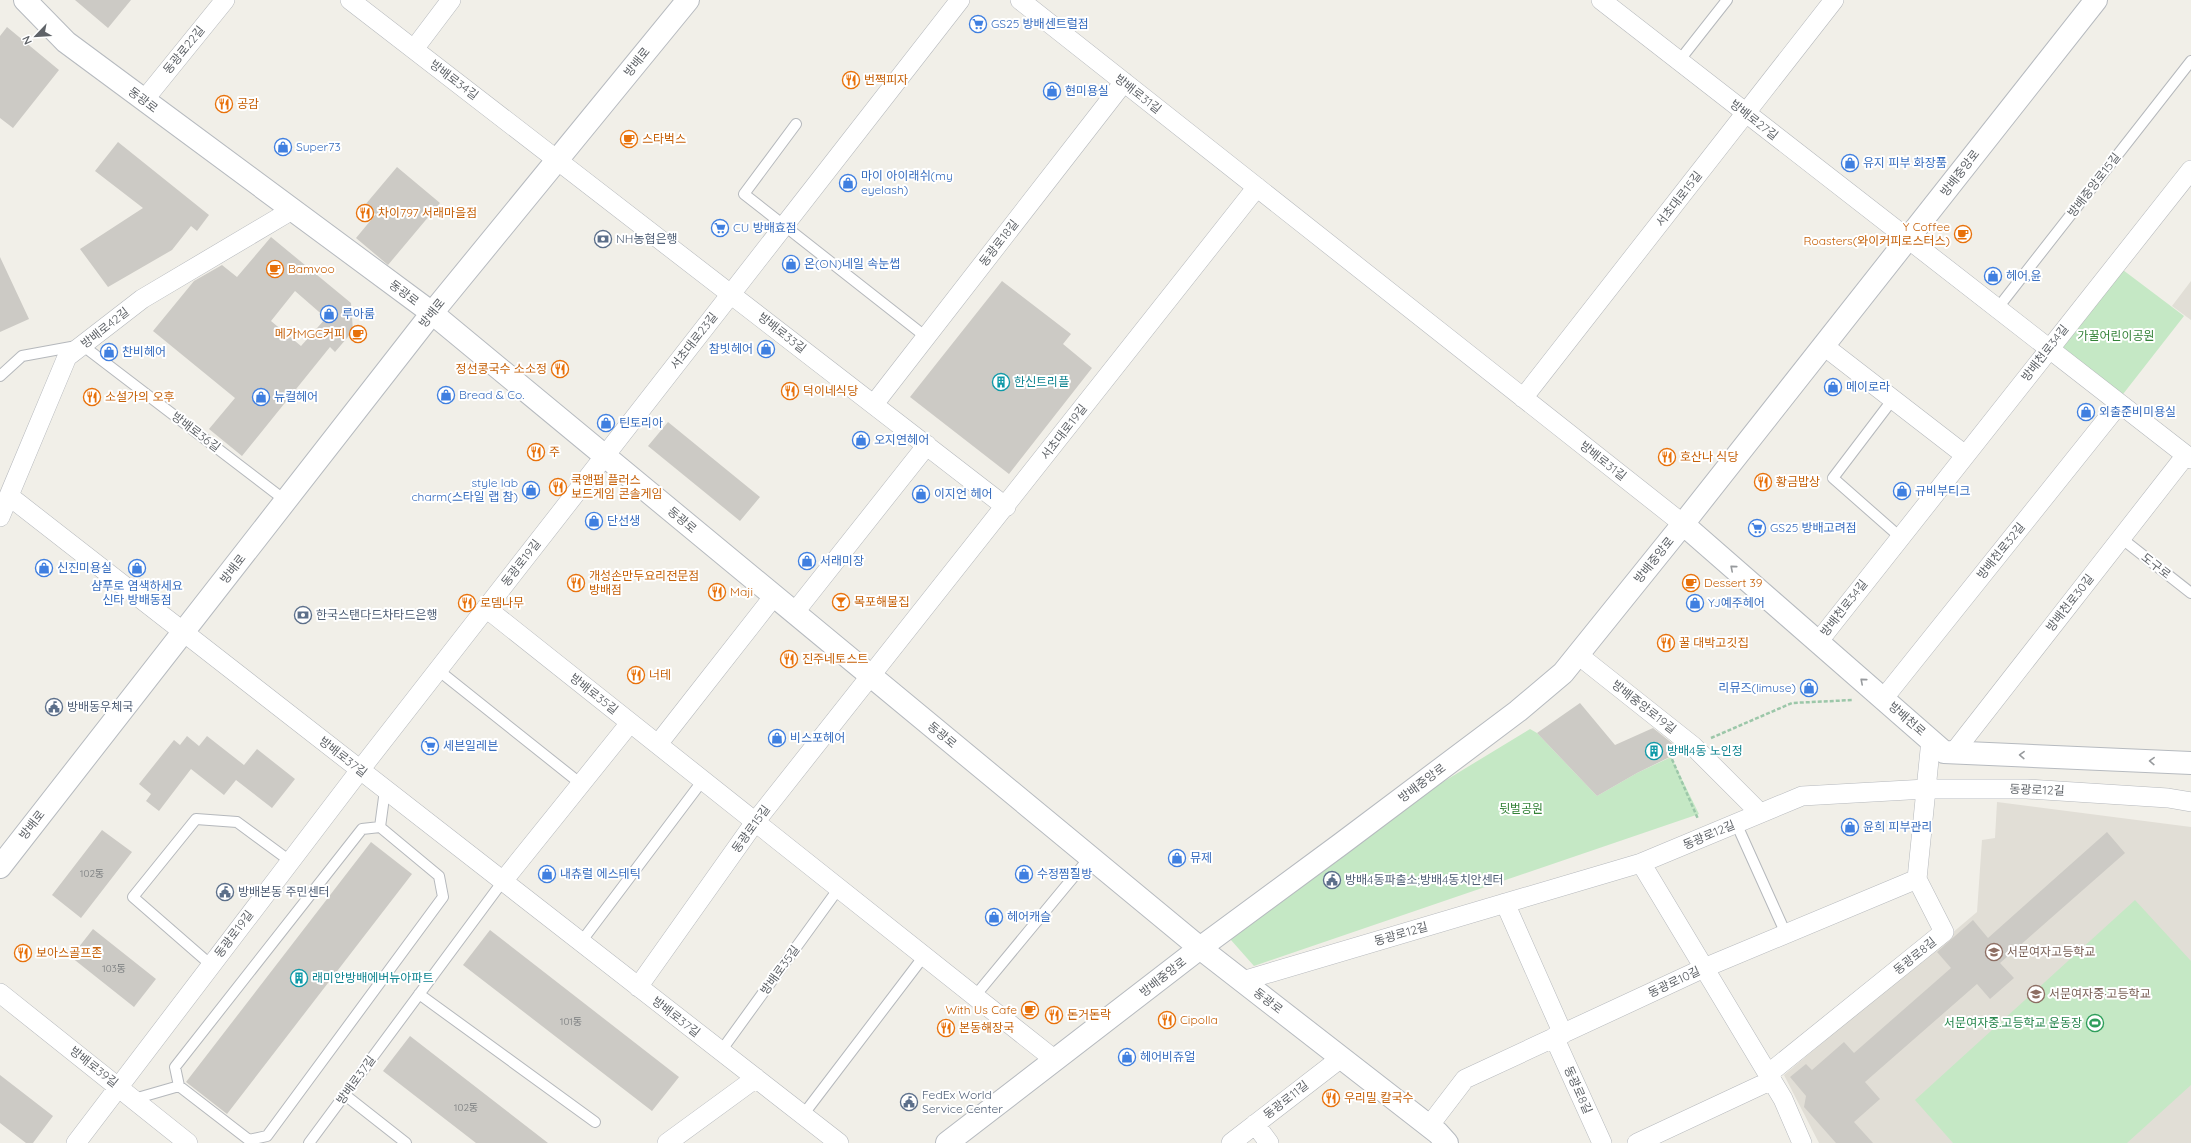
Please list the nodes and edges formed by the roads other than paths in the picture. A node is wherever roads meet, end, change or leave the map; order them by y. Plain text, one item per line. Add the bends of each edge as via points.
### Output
1 (25, 0) edge
2 (225, 0) edge
3 (350, 0) edge
4 (451, 0) edge
5 (688, 0) edge
6 (960, 0) edge
7 (1020, 0) edge
8 (1727, 0) edge
9 (1834, 0) edge
10 (2096, 0) edge
11 (1611, 3) edge
12 (414, 49) junction
13 (1679, 61) junction
14 (2191, 61) edge
15 (1124, 82) junction
16 (144, 100) junction
17 (1746, 114) junction
18 (796, 124) dead end
19 (558, 159) junction
20 (2191, 170) edge
21 (1257, 187) junction
22 (292, 210) junction
23 (784, 225) junction
24 (1907, 240) junction
25 (731, 293) junction
26 (1997, 309) junction
27 (432, 314) junction
28 (926, 337) junction
29 (82, 345) junction
30 (1824, 346) junction
31 (2049, 349) junction
32 (0, 376) edge
33 (1523, 398) junction
34 (1893, 399) junction
35 (874, 404) junction
36 (2119, 404) junction
37 (927, 445) junction
38 (1965, 455) junction
39 (605, 456) junction
40 (2188, 457) edge
41 (9, 496) junction
42 (286, 501) junction
43 (1006, 507) junction
44 (0, 517) edge
45 (1683, 524) junction
46 (1900, 537) junction
47 (2121, 538) junction
48 (2191, 594) edge
49 (774, 596) junction
50 (486, 608) junction
51 (794, 613) junction
52 (183, 632) junction
53 (1818, 642) junction
54 (1577, 654) junction
55 (438, 670) junction
56 (870, 675) junction
57 (1883, 698) junction
58 (630, 723) junction
59 (1931, 740) junction
60 (658, 744) junction
61 (1954, 752) junction
62 (2191, 763) edge
63 (360, 770) junction
64 (703, 780) junction
65 (581, 784) junction
66 (1926, 789) junction
67 (385, 790) junction
68 (2191, 802) edge
69 (1760, 813) junction
70 (755, 822) junction
71 (1736, 823) junction
72 (380, 827) junction
73 (1090, 857) junction
74 (290, 861) junction
75 (1641, 863) junction
76 (0, 867) edge
77 (1917, 879) junction
78 (503, 881) junction
79 (839, 888) junction
80 (1505, 903) junction
81 (1786, 934) junction
82 (581, 942) junction
83 (1200, 948) junction
84 (924, 956) junction
85 (211, 965) junction
86 (1704, 968) junction
87 (1242, 981) junction
88 (638, 987) junction
89 (0, 993) edge
90 (419, 994) junction
91 (975, 996) junction
92 (1558, 1036) junction
93 (721, 1051) junction
94 (1341, 1058) junction
95 (1056, 1060) junction
96 (1770, 1077) junction
97 (756, 1078) junction
98 (118, 1086) junction
99 (179, 1086) junction
100 (345, 1095) junction
101 (134, 1098) junction
102 (803, 1115) junction
103 (595, 1122) dead end
104 (1255, 1124) junction
105 (1429, 1126) junction
106 (76, 1143) edge
107 (188, 1143) edge
108 (309, 1143) edge
109 (406, 1143) edge
110 (667, 1143) edge
111 (839, 1143) edge
112 (947, 1143) edge
113 (1231, 1143) edge
114 (1269, 1143) edge
115 (1447, 1143) edge
116 (1602, 1143) edge
117 (1637, 1143) edge
118 (1802, 1143) edge

1 - 16 street, 동광로 via 66,42
2 - 16 street, 동광로22길
3 - 12 street, 방배로34길
4 - 12 street
5 - 19 street, 방배로
6 - 23 street, 서초대로23길
7 - 15 street, 방배로31길
8 - 13 lane
9 - 17 street, 서초대로15길
10 - 24 street, 방배중앙로
11 - 13 street, 방배로27길
12 - 19 street, 방배로34길
13 - 17 street, 방배로27길
14 - 26 lane, 방배중앙로15길
15 - 21 street, 방배로31길
15 - 28 street, 동광로18길
16 - 22 street, 동광로
17 - 24 street, 방배로27길
17 - 33 street, 서초대로15길
18 - 23 lane via 744,194
19 - 25 street, 방배로33길
19 - 27 street, 방배로
20 - 31 street, 방배천로34길
21 - 33 street, 방배로31길
21 - 43 street, 서초대로19길
22 - 27 street, 동광로
22 - 29 street, 방배로42길 via 142,299
23 - 25 street, 서초대로23길
23 - 28 lane
24 - 26 street
24 - 30 street, 방배중앙로
25 - 35 street, 방배로33길
25 - 39 street, 서초대로23길
26 - 31 street
27 - 39 street, 동광로
27 - 42 street, 방배로
28 - 35 street, 동광로18길
29 - 32 lane via 22,356
29 - 41 street, 방배로42길 via 67,357
29 - 42 lane, 방배로36길
30 - 34 street
30 - 45 street, 방배중앙로
31 - 36 street
31 - 38 street, 방배천로34길
33 - 45 street, 방배로31길
34 - 38 street
34 - 46 lane via 1833,478
35 - 37 street, 방배로33길
36 - 40 street
36 - 57 street, 방배천로32길
37 - 43 street, 방배로33길
37 - 51 street
38 - 46 street, 방배천로34길
39 - 49 street, 동광로
39 - 50 street, 동광로19길
40 - 47 street, 방배천로30길
41 - 44 street, 방배로42길
41 - 52 street
42 - 52 street, 방배로
43 - 56 street, 서초대로19길
53 -> 45 street, 방배천로
45 - 54 street, 방배중앙로
46 - 53 street, 방배천로34길
47 - 48 lane, 도구로
47 - 61 street, 방배천로30길
49 - 51 street, 동광로
49 - 60 street
50 - 55 street, 동광로19길
50 - 58 street, 방배로35길
51 - 56 street, 동광로
52 - 63 street, 방배로37길
52 - 76 street, 방배로
57 -> 53 street, 방배천로
54 - 69 street, 방배중앙로19길 via 1693,746
54 - 83 street, 방배중앙로 via 1563,673 1518,710
55 - 63 street, 동광로19길
55 - 65 lane
56 - 70 street, 동광로15길
56 - 73 street, 동광로
57 - 59 street, 방배천로
58 - 60 street, 방배로35길
58 - 65 street
59 - 61 street, 방배천로 via 1944,752
59 - 66 street
60 - 64 street, 방배로35길
62 -> 61 street, 방배천로
63 - 67 street, 방배로37길
63 - 74 street, 동광로19길
64 - 70 street, 방배로35길
64 - 82 lane
65 - 78 street
66 - 68 street, 동광로12길 via 2027,789 2168,798
66 - 69 street, 동광로12길 via 1802,796
66 - 77 street
67 - 72 lane
67 - 78 street, 방배로37길
69 - 71 street, 동광로12길
70 - 79 street, 방배로35길
70 - 88 street, 동광로15길
71 - 75 street, 동광로12길
71 - 81 lane
72 - 99 lane via 362,829 175,1067
72 - 99 lane via 438,876 443,897 267,1136 250,1140
73 - 83 street, 동광로
73 - 91 lane
74 - 85 street, 동광로19길
74 - 85 lane via 237,822 196,819 133,897
75 - 80 street, 동광로12길
75 - 86 street
77 - 81 street, 동광로10길
77 - 96 street, 동광로8길 via 1944,932
78 - 82 street, 방배로37길
78 - 90 lane, 방배로37길
79 - 84 street, 방배로35길
79 - 93 lane, 방배로35길
80 - 87 street, 동광로12길
80 - 92 street
81 - 86 street, 동광로10길
82 - 88 street, 방배로37길
83 - 87 street, 동광로
83 - 95 street, 방배중앙로
84 - 91 street, 방배로35길
84 - 102 lane
85 - 98 street, 동광로19길
86 - 92 street, 동광로10길
86 - 96 street
87 - 94 street, 동광로
88 - 93 street, 방배로37길
89 - 98 street, 방배로39길
90 - 100 lane, 방배로37길
90 - 103 lane
91 - 95 street, 방배로35길
92 - 105 street, 동광로10길 via 1464,1079
92 - 116 street, 동광로8길
93 - 97 street, 방배로37길
94 - 104 street, 동광로11길
94 - 105 street, 동광로
95 - 112 street, 방배중앙로
96 - 117 street, 동광로8길
96 - 118 street via 1784,1099
97 - 102 street, 방배로37길
97 - 110 street
98 - 101 street, 방배로39길
98 - 106 street, 동광로19길
99 - 101 lane
100 - 108 lane, 방배로37길
100 - 109 lane
101 - 107 street, 방배로39길
102 - 111 street, 방배로37길
104 - 113 street, 동광로11길
104 - 114 street
105 - 115 street, 동광로

